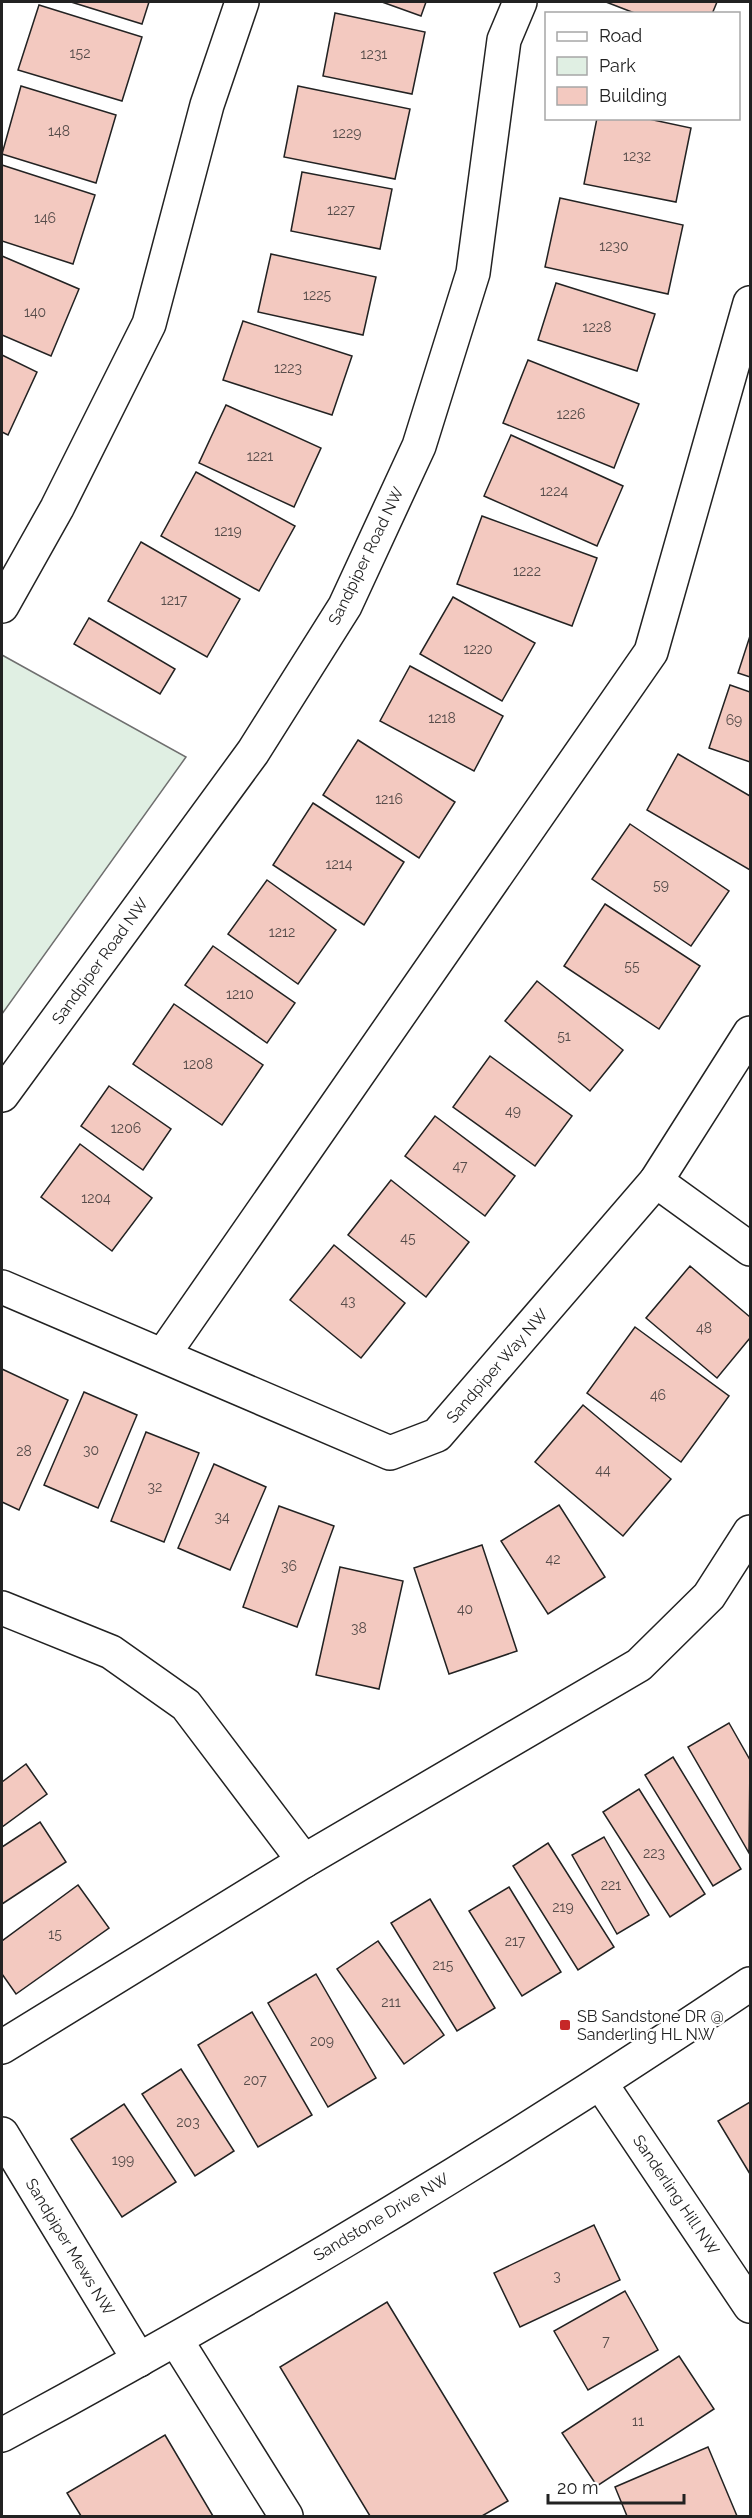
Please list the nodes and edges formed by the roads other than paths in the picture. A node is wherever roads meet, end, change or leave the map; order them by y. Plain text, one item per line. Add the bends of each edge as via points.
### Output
1 (242, 2) edge
2 (520, 2) edge
3 (750, 303) edge
4 (2, 606) edge
5 (750, 1033) edge
6 (2, 1095) edge
7 (656, 1181) junction
8 (750, 1250) edge
9 (2, 1287) edge
10 (163, 1355) junction
11 (750, 1532) edge
12 (2, 1608) edge
13 (304, 1861) junction
14 (750, 1984) edge
15 (2, 2048) edge
16 (601, 2084) junction
17 (2, 2133) edge
18 (750, 2306) edge
19 (177, 2340) junction
20 (139, 2360) junction
21 (2, 2435) edge
22 (286, 2517) edge

1 - 4 street via 207,105 149,324 57,508
2 - 6 street, Sandpiper Road NW via 504,40 473,273 419,446 345,606 253,752
3 - 10 street via 651,652
5 - 7 street, Sandpiper Way NW
7 - 8 street
7 - 10 street, Sandpiper Way NW via 437,1435 390,1453
9 - 10 street, Sandpiper Way NW
11 - 13 street via 709,1596 639,1665
12 - 13 street via 111,1652 186,1705
13 - 15 street
14 - 16 street, Sandstone Drive NW
16 - 18 street, Sanderling Hill NW
16 - 19 street, Sandstone Drive NW
17 - 20 street, Sandpiper Mews NW
19 - 20 street, Sandstone Drive NW
19 - 22 street
20 - 21 street, Sandstone Drive NW

